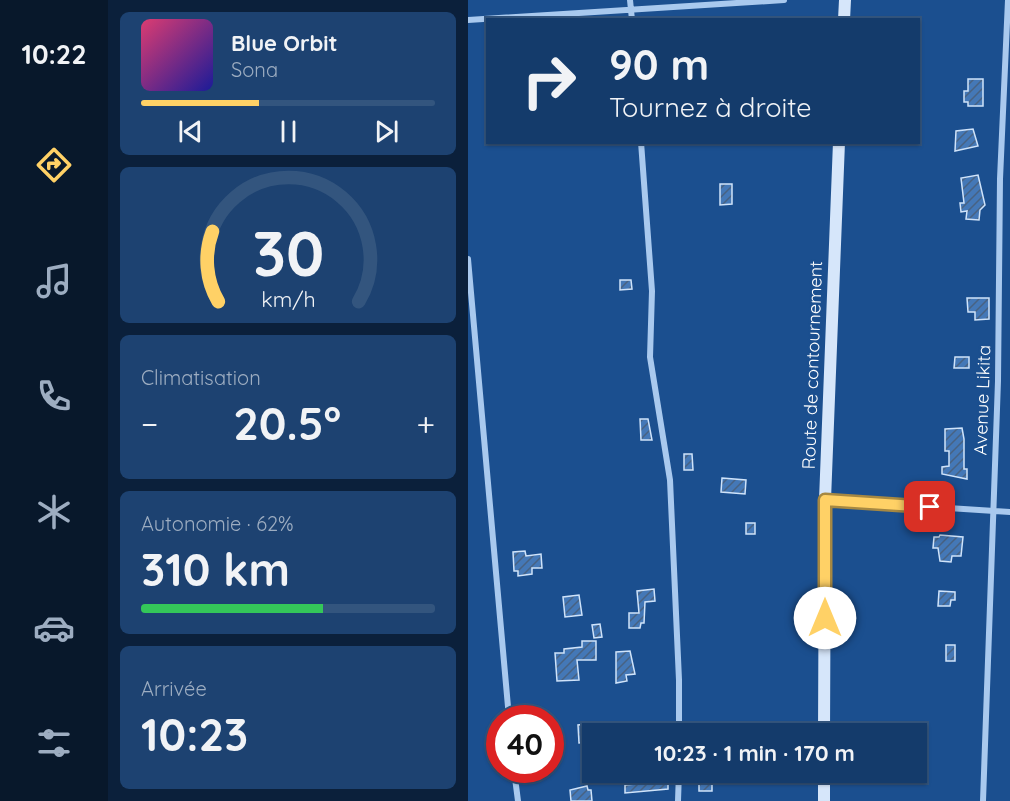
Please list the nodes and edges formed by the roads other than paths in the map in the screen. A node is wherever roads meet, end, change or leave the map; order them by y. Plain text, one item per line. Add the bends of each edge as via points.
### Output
1 (630, 0) edge
2 (784, 0) edge
3 (845, 0) edge
4 (1008, 0) edge
5 (631, 10) junction
6 (501, 18) edge
7 (632, 18) edge
8 (844, 18) edge
9 (486, 19) edge
10 (468, 20) edge
11 (641, 144) edge
12 (839, 144) edge
13 (468, 259) edge
14 (825, 500) junction
15 (993, 510) junction
16 (1010, 512) edge
17 (508, 705) edge
18 (679, 723) edge
19 (824, 723) edge
20 (516, 783) edge
21 (679, 783) edge
22 (824, 783) edge
23 (518, 801) edge
24 (678, 801) edge
25 (824, 801) edge
26 (983, 801) edge

1 - 5 street
2 - 5 street
3 - 8 street
4 - 15 street, Avenue Likita
5 - 6 street
5 - 7 street
9 - 10 street
11 - 18 street via 652,291 650,357 670,480
12 - 14 street, Route de contournement
13 - 17 street
14 - 15 street
14 - 19 street, Route de contournement
15 - 16 street
15 - 26 street, Avenue Likita
20 - 23 street
21 - 24 street
22 - 25 street

